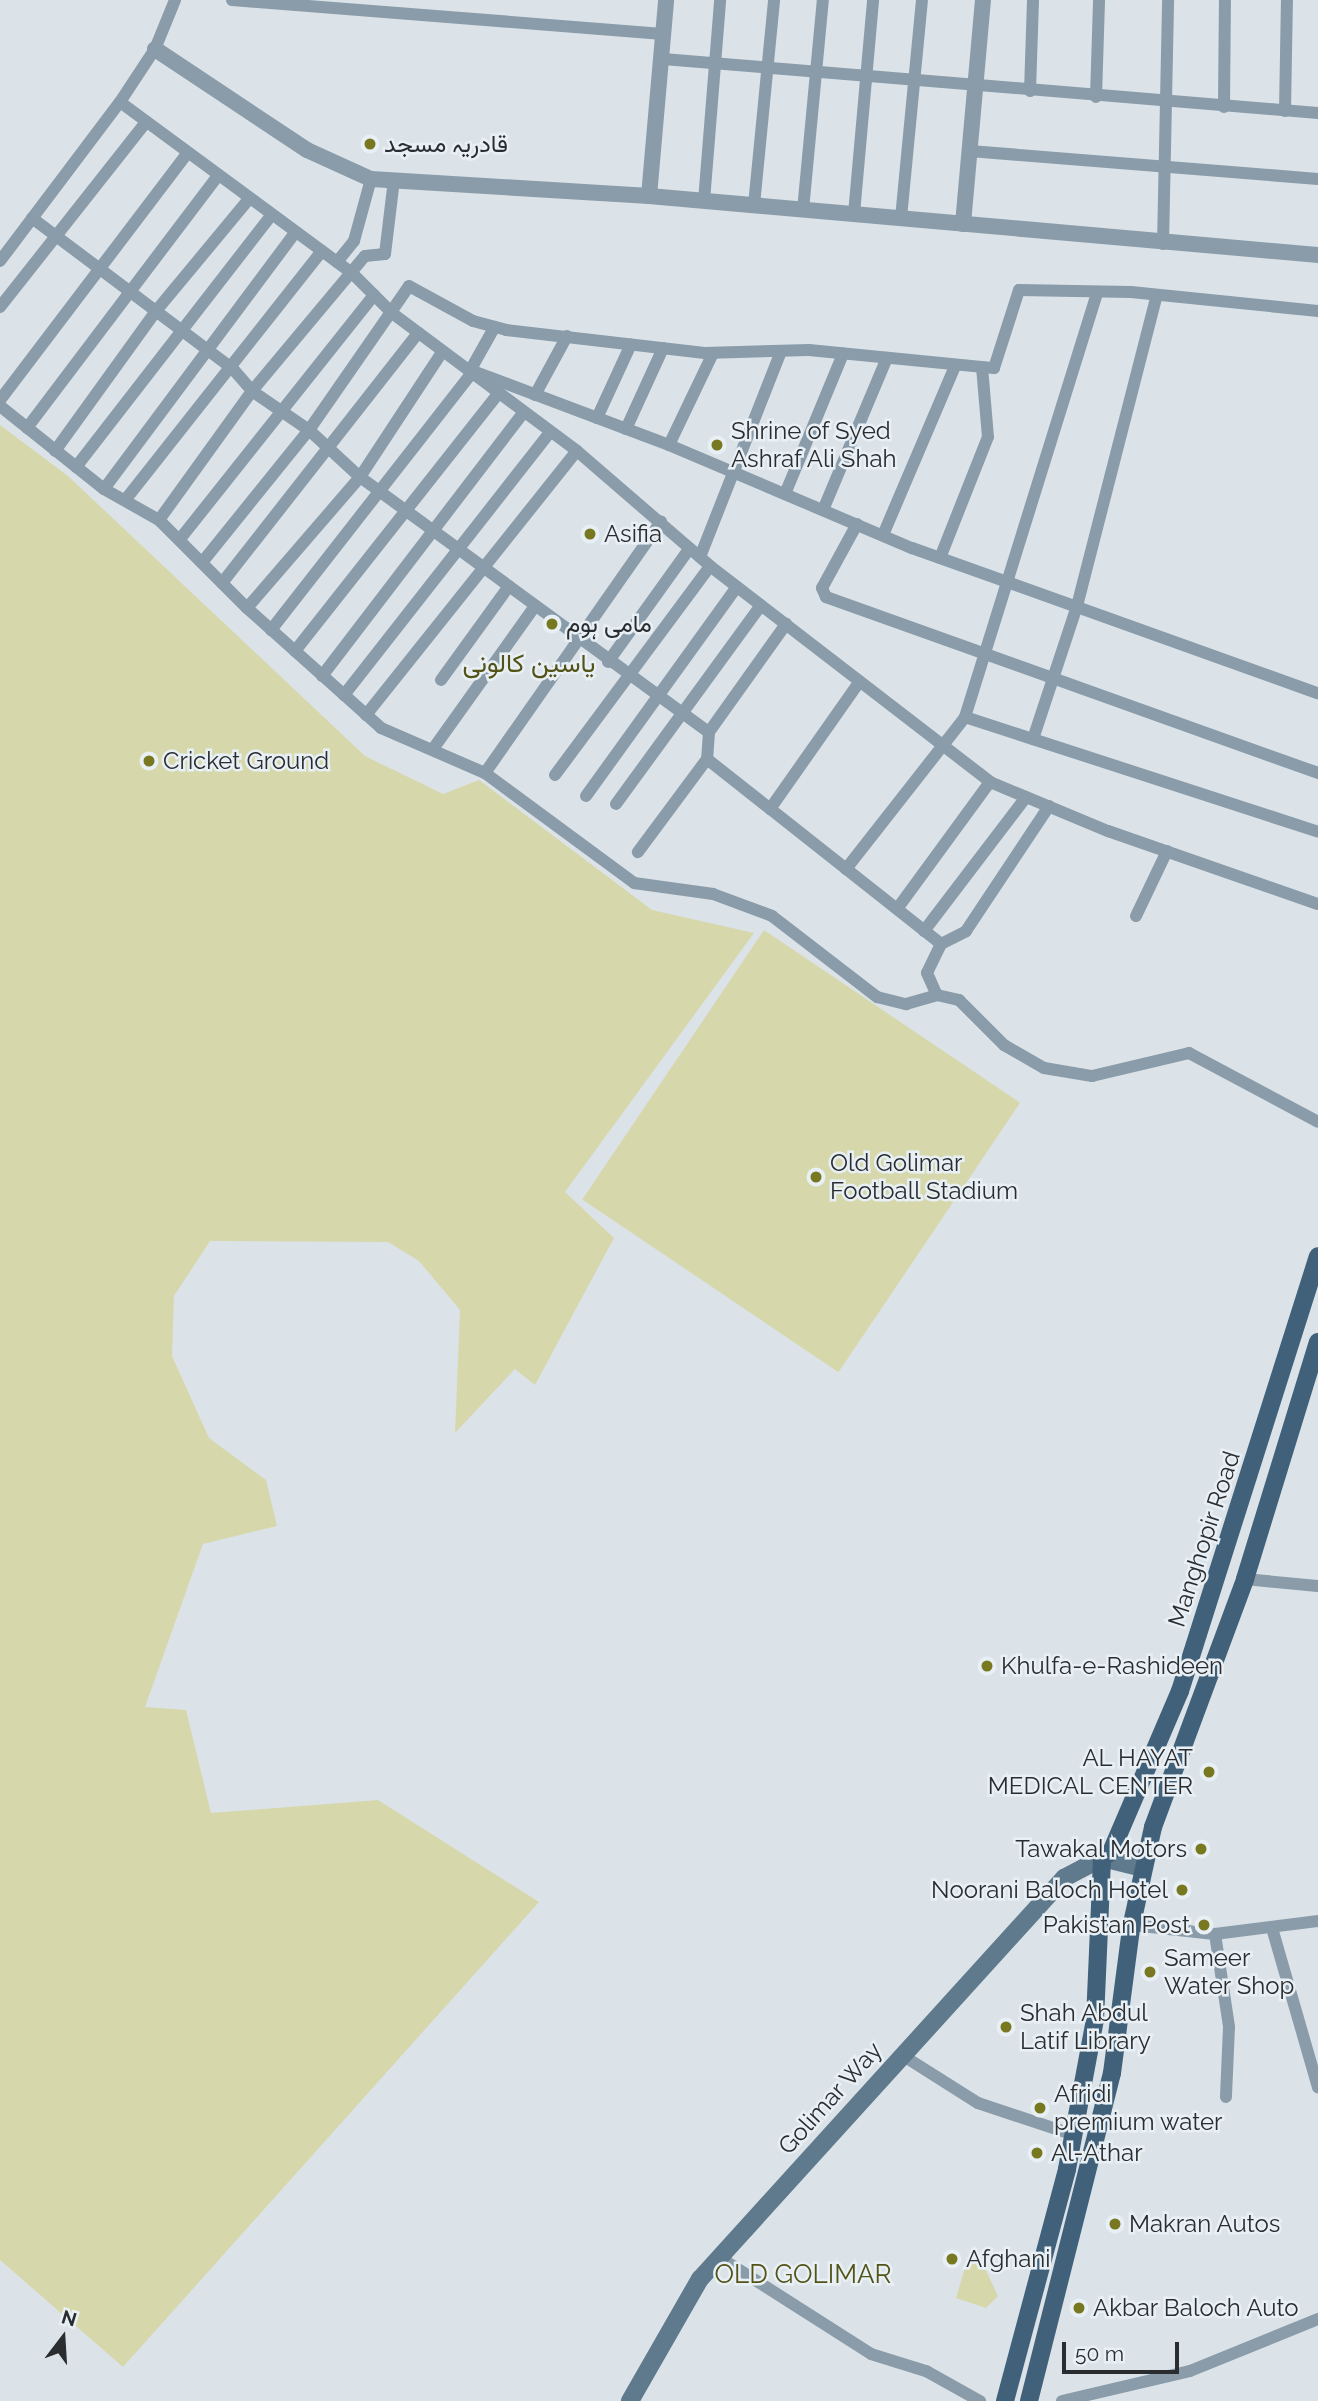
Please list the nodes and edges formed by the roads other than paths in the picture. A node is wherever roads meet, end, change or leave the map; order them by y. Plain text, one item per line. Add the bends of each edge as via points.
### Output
1 (174, 0) edge
2 (232, 0) edge
3 (666, 0) edge
4 (720, 0) edge
5 (774, 0) edge
6 (823, 0) edge
7 (873, 0) edge
8 (922, 0) edge
9 (983, 0) edge
10 (1033, 0) edge
11 (1099, 0) edge
12 (1168, 0) edge
13 (1225, 0) edge
14 (1287, 0) edge
15 (663, 34) junction
16 (155, 48) junction
17 (663, 59) junction
18 (714, 64) junction
19 (767, 69) junction
20 (816, 73) junction
21 (866, 77) junction
22 (914, 80) junction
23 (975, 86) junction
24 (1030, 91) junction
25 (1096, 97) junction
26 (120, 102) junction
27 (1166, 104) junction
28 (1224, 107) junction
29 (1285, 111) junction
30 (1318, 113) edge
31 (146, 122) junction
32 (970, 151) junction
33 (187, 154) junction
34 (1164, 167) junction
35 (217, 177) junction
36 (371, 179) junction
37 (1318, 179) edge
38 (394, 180) junction
39 (649, 196) junction
40 (248, 200) junction
41 (704, 201) junction
42 (754, 205) junction
43 (803, 210) junction
44 (854, 214) junction
45 (270, 217) junction
46 (32, 218) junction
47 (901, 218) junction
48 (963, 224) junction
49 (295, 233) junction
50 (55, 235) junction
51 (1163, 244) junction
52 (322, 251) junction
53 (1318, 255) edge
54 (0, 261) edge
55 (337, 262) junction
56 (98, 269) junction
57 (351, 272) junction
58 (130, 292) junction
59 (1097, 292) junction
60 (374, 295) junction
61 (1157, 295) junction
62 (0, 307) edge
63 (156, 311) junction
64 (1318, 311) edge
65 (392, 313) junction
66 (494, 328) junction
67 (181, 333) junction
68 (418, 333) junction
69 (567, 336) junction
70 (631, 344) junction
71 (204, 348) junction
72 (663, 348) junction
73 (781, 351) junction
74 (442, 352) junction
75 (713, 353) junction
76 (843, 354) junction
77 (887, 358) junction
78 (956, 366) junction
79 (982, 367) junction
80 (233, 369) junction
81 (472, 370) junction
82 (252, 391) junction
83 (499, 393) junction
84 (535, 395) junction
85 (0, 400) edge
86 (0, 406) edge
87 (281, 411) junction
88 (523, 413) junction
89 (597, 418) junction
90 (27, 428) junction
91 (626, 429) junction
92 (309, 430) junction
93 (550, 432) junction
94 (669, 445) junction
95 (55, 451) junction
96 (327, 451) junction
97 (577, 451) junction
98 (76, 467) junction
99 (736, 472) junction
100 (360, 477) junction
101 (104, 489) junction
102 (377, 490) junction
103 (785, 494) junction
104 (126, 499) junction
105 (404, 510) junction
106 (823, 510) junction
107 (159, 520) junction
108 (661, 522) junction
109 (857, 524) junction
110 (434, 529) junction
111 (883, 535) junction
112 (180, 539) junction
113 (461, 547) junction
114 (690, 548) junction
115 (940, 558) junction
116 (204, 560) junction
117 (705, 562) junction
118 (484, 567) junction
119 (222, 583) junction
120 (1008, 583) junction
121 (509, 586) junction
122 (737, 587) junction
123 (761, 605) junction
124 (535, 606) junction
125 (1077, 606) junction
126 (247, 608) junction
127 (786, 624) junction
128 (271, 630) junction
129 (576, 638) junction
130 (295, 651) junction
131 (983, 655) junction
132 (608, 662) junction
133 (322, 676) junction
134 (628, 677) junction
135 (1054, 678) junction
136 (441, 680) dead end
137 (860, 681) junction
138 (1318, 693) edge
139 (344, 695) junction
140 (656, 697) junction
141 (680, 713) junction
142 (366, 715) junction
143 (965, 717) junction
144 (709, 732) junction
145 (1033, 739) junction
146 (940, 743) junction
147 (433, 749) junction
148 (707, 759) junction
149 (1318, 772) edge
150 (485, 773) junction
151 (555, 775) dead end
152 (990, 782) junction
153 (586, 796) dead end
154 (1026, 797) junction
155 (616, 804) dead end
156 (1049, 806) junction
157 (770, 809) junction
158 (1318, 832) edge
159 (1167, 851) junction
160 (638, 852) dead end
161 (846, 869) junction
162 (1318, 904) edge
163 (897, 909) junction
164 (1136, 916) dead end
165 (924, 931) junction
166 (941, 944) junction
167 (937, 995) junction
168 (1318, 1122) edge
169 (1318, 1256) edge
170 (1318, 1342) edge
171 (1245, 1579) junction
172 (1318, 1586) edge
173 (1101, 1858) junction
174 (1143, 1868) junction
175 (1318, 1921) edge
176 (1132, 1925) junction
177 (1272, 1928) junction
178 (1215, 1934) junction
179 (902, 2055) junction
180 (1318, 2087) edge
181 (1226, 2097) dead end
182 (1074, 2135) junction
183 (719, 2257) junction
184 (1318, 2319) edge
185 (630, 2401) edge
186 (981, 2401) edge
187 (1006, 2401) edge
188 (1028, 2401) edge
189 (1062, 2401) edge

1 - 16 street
2 - 15 street
3 - 15 street
4 - 18 street
5 - 19 street
6 - 20 street
7 - 21 street
8 - 22 street
9 - 23 street
10 - 24 street
11 - 25 street
12 - 27 street
13 - 28 street
14 - 29 street
15 - 17 street
16 - 26 street
16 - 36 street via 307,150
17 - 18 street
17 - 39 street
18 - 19 street
18 - 41 street
19 - 20 street
19 - 42 street
20 - 21 street
20 - 43 street
21 - 22 street
21 - 44 street
22 - 23 street
22 - 47 street
23 - 24 street
23 - 32 street
24 - 25 street
25 - 27 street
26 - 31 street
26 - 46 street
27 - 28 street
27 - 34 street
28 - 29 street
29 - 30 street
31 - 33 street
31 - 50 street
32 - 34 street
32 - 48 street
33 - 35 street
33 - 56 street
34 - 37 street
34 - 51 street
35 - 40 street
35 - 58 street
36 - 38 street
36 - 55 street via 354,241
38 - 39 street
38 - 57 street via 387,251 365,256
39 - 41 street
40 - 45 street
40 - 63 street
41 - 42 street
42 - 43 street
43 - 44 street
44 - 47 street
45 - 49 street
45 - 67 street
46 - 50 street
46 - 54 street
47 - 48 street
48 - 51 street
49 - 52 street
49 - 71 street
50 - 56 street
50 - 62 street
51 - 53 street
52 - 55 street
52 - 80 street
55 - 57 street
56 - 58 street
56 - 85 street
57 - 60 street
57 - 82 street
58 - 63 street
58 - 90 street
59 - 61 street
59 - 79 street via 1019,290 994,368
59 - 120 street
60 - 65 street
60 - 87 street
61 - 64 street
61 - 125 street
63 - 67 street
63 - 95 street
65 - 66 street via 409,286
65 - 68 street
65 - 92 street
66 - 69 street
66 - 81 street
67 - 71 street
67 - 98 street
68 - 74 street
68 - 96 street
69 - 70 street
69 - 84 street
70 - 72 street
70 - 89 street
71 - 80 street
71 - 101 street
72 - 75 street
72 - 91 street
73 - 75 street
73 - 76 street
73 - 99 street
74 - 81 street
74 - 100 street
75 - 94 street
76 - 77 street
76 - 103 street
77 - 78 street
77 - 106 street
78 - 79 street
78 - 111 street
79 - 115 street via 988,438
80 - 82 street
80 - 104 street
81 - 83 street
81 - 84 street
81 - 102 street
82 - 87 street
82 - 107 street
83 - 88 street
83 - 105 street
84 - 89 street
86 - 90 street
87 - 92 street
87 - 112 street
88 - 93 street
88 - 110 street
89 - 91 street
90 - 95 street
91 - 94 street
92 - 96 street
92 - 116 street
93 - 97 street
93 - 113 street
94 - 99 street
95 - 98 street
96 - 100 street
96 - 119 street
97 - 108 street
97 - 118 street
98 - 101 street
99 - 103 street
99 - 117 street
100 - 102 street
100 - 126 street
101 - 104 street
102 - 105 street
102 - 128 street
103 - 106 street
104 - 107 street
105 - 110 street
105 - 130 street
106 - 109 street
107 - 112 street
108 - 114 street
108 - 129 street
109 - 111 street
109 - 131 street via 823,594
110 - 113 street
110 - 133 street
111 - 115 street
112 - 116 street
113 - 118 street
113 - 139 street
114 - 117 street
114 - 132 street
115 - 120 street
116 - 119 street
117 - 122 street
117 - 134 street
118 - 121 street
118 - 142 street
119 - 126 street
120 - 125 street
120 - 131 street
121 - 124 street
121 - 136 street
122 - 123 street
122 - 140 street
123 - 127 street
123 - 141 street
124 - 129 street
124 - 147 street
125 - 135 street
125 - 138 street
126 - 128 street
127 - 137 street
127 - 144 street
128 - 130 street
129 - 132 street
129 - 150 street
130 - 133 street
131 - 135 street
131 - 143 street
132 - 134 street
133 - 139 street
134 - 140 street
134 - 151 street
135 - 145 street
135 - 149 street
137 - 146 street
137 - 157 street
139 - 142 street
140 - 141 street
140 - 153 street
141 - 144 street
141 - 155 street
142 - 147 street via 381,728
143 - 145 street
143 - 146 street
144 - 148 street
145 - 158 street
146 - 152 street
146 - 161 street
147 - 150 street
148 - 157 street
148 - 160 street
150 - 167 street via 634,883 713,894 772,916 877,997 906,1004
152 - 154 street
152 - 163 street
154 - 156 street
154 - 165 street
156 - 159 street
156 - 166 street via 966,931
157 - 161 street
159 - 162 street
159 - 164 street
161 - 163 street
163 - 165 street
165 - 166 street
166 - 167 street via 927,974
167 - 168 street via 959,1000 1004,1045 1044,1068 1093,1076 1189,1053
169 - 173 main road, Manghopir Road via 1180,1691 1111,1852
170 - 171 main road, Manghopir Road
171 - 172 street
171 - 174 main road, Manghopir Road via 1153,1827
173 - 174 main road
173 - 179 main road, Golimar Way via 1064,1878
173 - 182 main road via 1095,2020
174 - 176 main road, Manghopir Road
175 - 177 street
176 - 178 street
176 - 188 main road, Manghopir Road via 1112,2073
177 - 178 street
177 - 180 street
178 - 181 street via 1229,2027
179 - 182 street via 978,2104
179 - 183 main road, Golimar Way
182 - 187 main road
183 - 185 main road, Golimar Way via 699,2279
183 - 186 street via 871,2354 926,2371
184 - 189 street via 1190,2371

